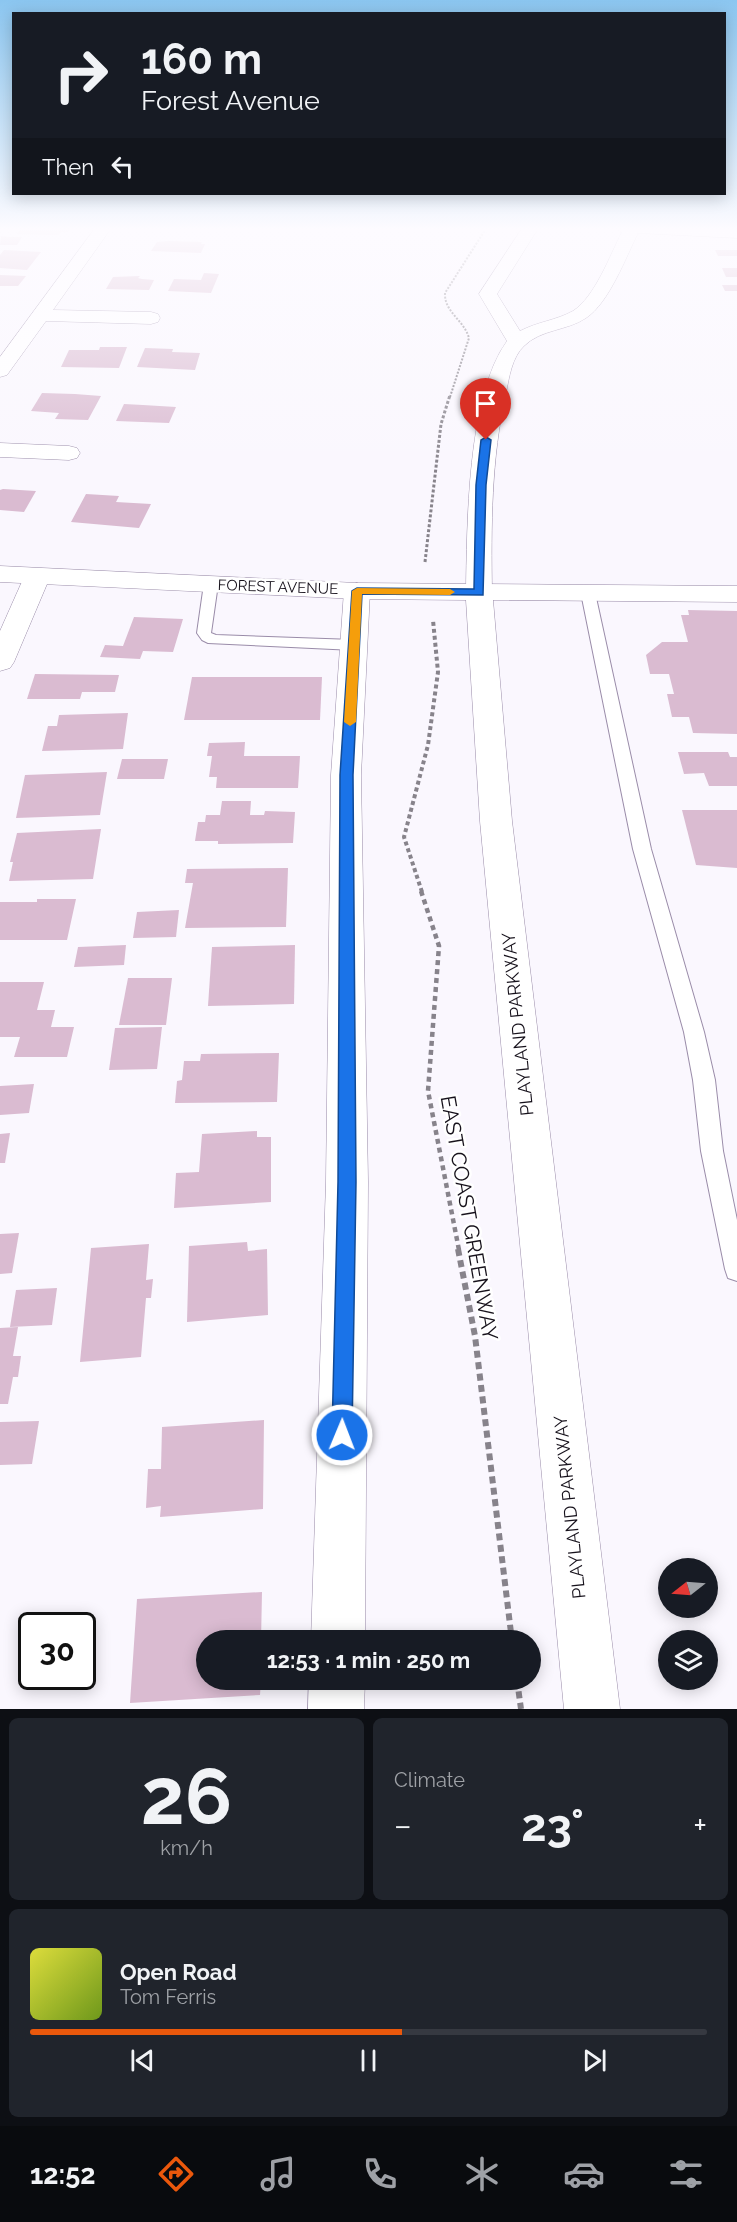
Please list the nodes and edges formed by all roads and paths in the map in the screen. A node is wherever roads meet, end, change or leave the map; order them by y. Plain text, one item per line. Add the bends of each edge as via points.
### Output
1 (46, 307) edge
2 (446, 307) edge
3 (494, 307) edge
4 (588, 307) edge
5 (40, 315) junction
6 (151, 318) dead end
7 (517, 342) junction
8 (0, 371) edge
9 (0, 450) edge
10 (69, 453) dead end
11 (0, 574) edge
12 (37, 577) junction
13 (211, 584) junction
14 (357, 591) junction
15 (430, 592) junction
16 (479, 593) junction
17 (588, 594) junction
18 (737, 594) edge
19 (354, 645) junction
20 (0, 662) edge
21 (737, 1269) edge
22 (338, 1630) edge
23 (511, 1630) edge
24 (337, 1690) edge
25 (518, 1690) edge
26 (336, 1709) edge
27 (521, 1709) edge
28 (591, 1709) edge

1 - 5 street
2 - 15 path, EAST COAST GREENWAY via 466,327 469,338 441,424 425,563
3 - 7 street
4 - 7 street
5 - 6 street
5 - 8 street
7 - 16 street, PLAYLAND PARKWAY via 504,366 488,427 481,485
9 - 10 street
11 - 12 street, FOREST AVENUE
12 - 13 street, FOREST AVENUE
12 - 20 street
13 - 14 street, FOREST AVENUE
13 - 19 lane via 204,633 213,640
14 - 15 street, FOREST AVENUE
14 - 19 street
15 - 16 street, FOREST AVENUE
15 - 23 path, EAST COAST GREENWAY via 438,672 428,745 404,837 439,946 428,1091 475,1336
16 - 17 street, FOREST AVENUE
16 - 28 street, PLAYLAND PARKWAY via 496,820
17 - 18 street, FOREST AVENUE
17 - 21 lane via 637,828 694,1032 714,1162
19 - 22 street via 346,775 347,1182
24 - 26 street
25 - 27 path

